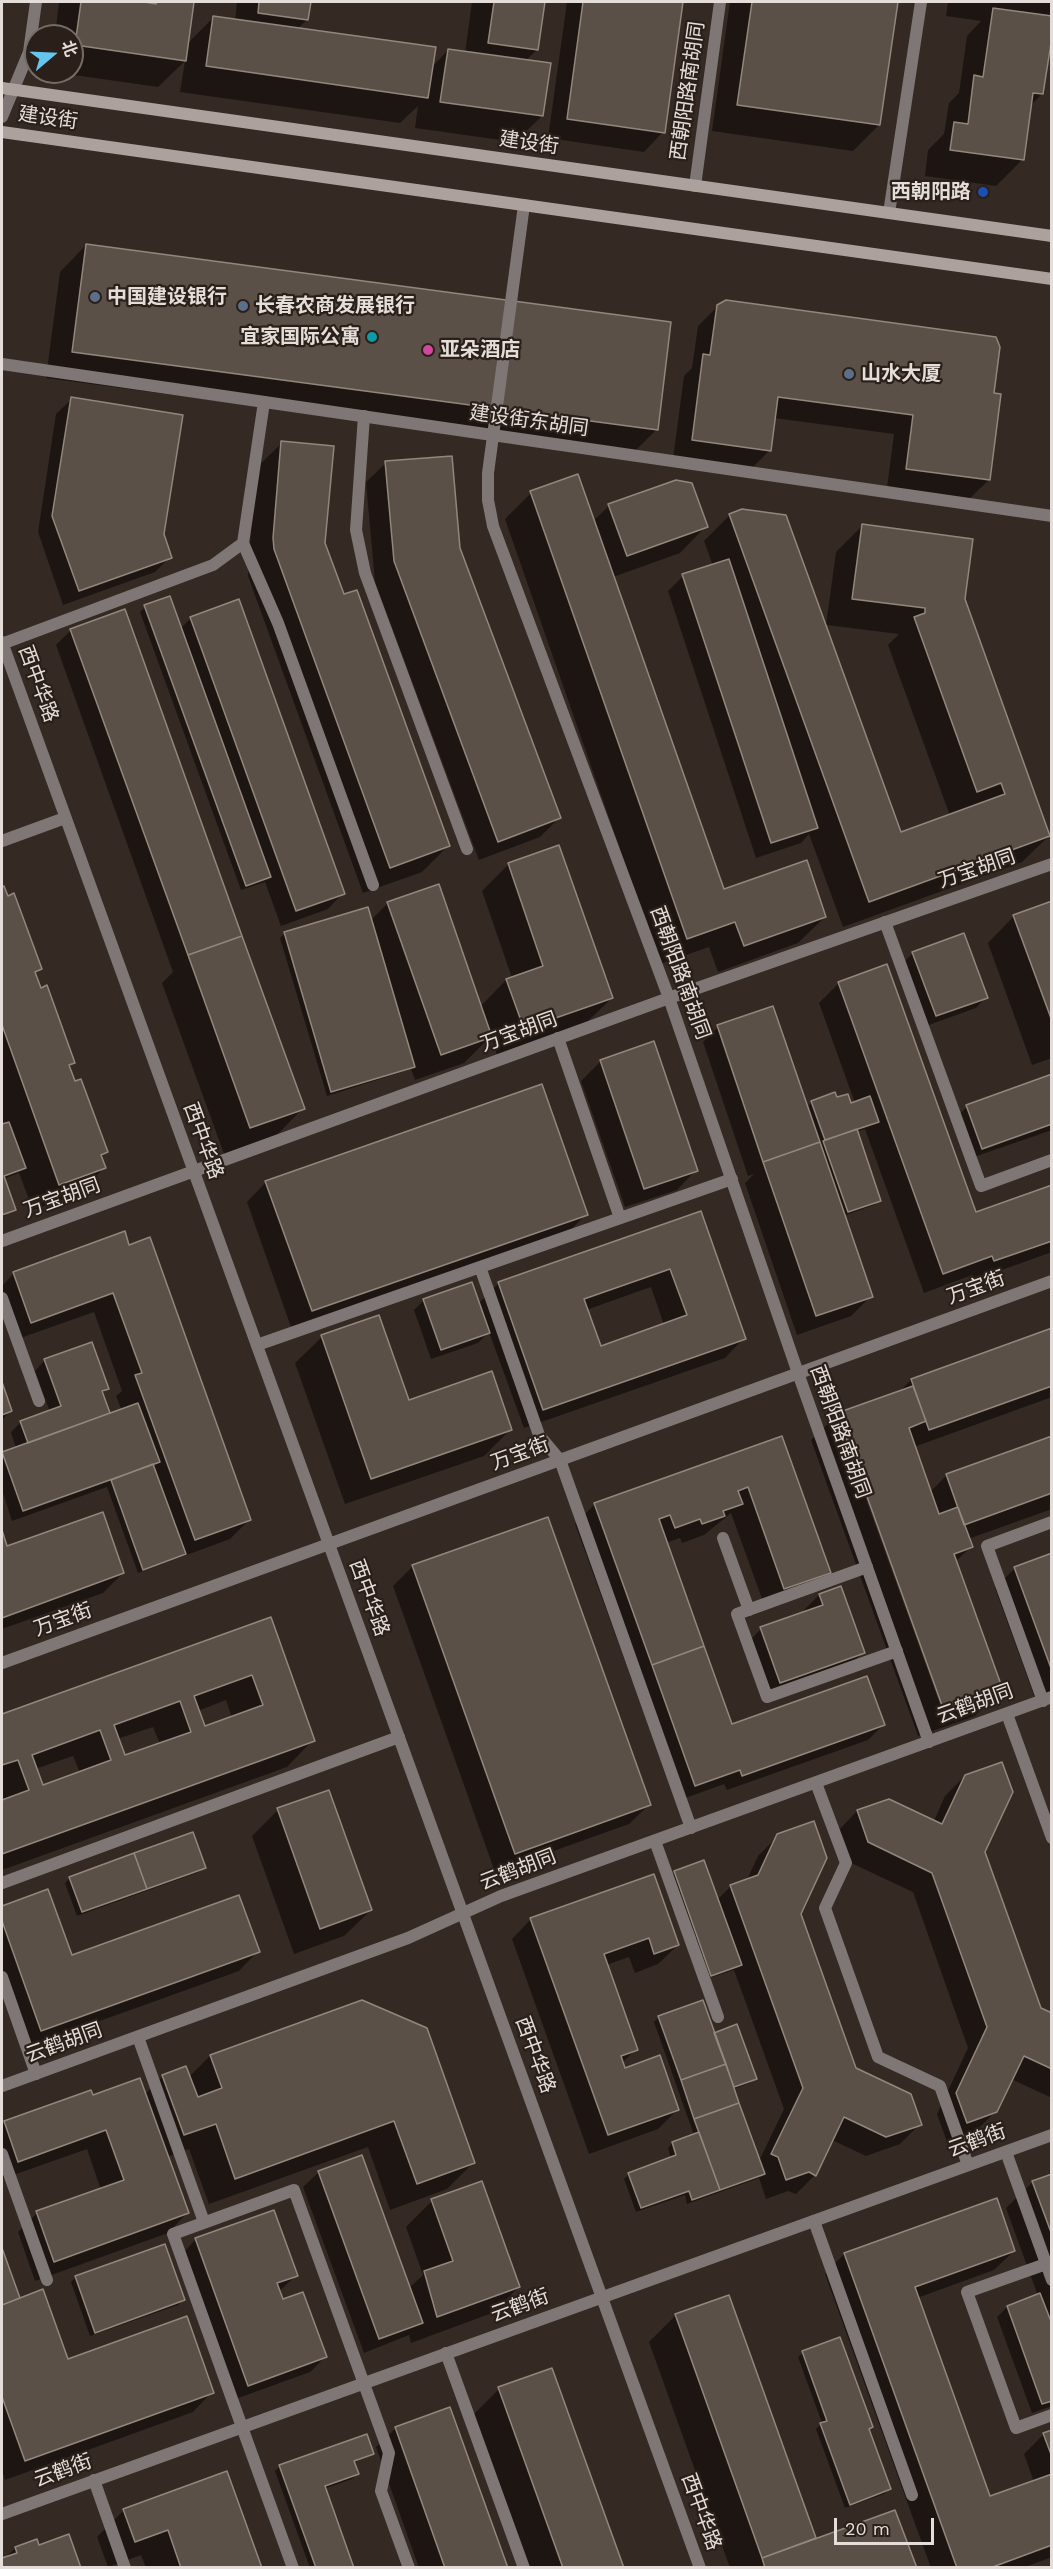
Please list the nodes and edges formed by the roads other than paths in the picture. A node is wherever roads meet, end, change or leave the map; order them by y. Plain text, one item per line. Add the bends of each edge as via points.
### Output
1 (36, 2) edge
2 (720, 2) edge
3 (921, 2) edge
4 (7, 89) edge
5 (2, 117) edge
6 (2, 132) edge
7 (695, 186) junction
8 (524, 205) junction
9 (890, 213) junction
10 (1052, 236) edge
11 (1052, 279) edge
12 (2, 364) edge
13 (264, 402) junction
14 (364, 416) junction
15 (492, 435) junction
16 (1052, 516) edge
17 (243, 543) junction
18 (2, 643) edge
19 (65, 818) junction
20 (2, 841) edge
21 (467, 849) dead end
22 (1052, 864) edge
23 (373, 885) dead end
24 (885, 922) junction
25 (669, 998) junction
26 (558, 1038) junction
27 (1052, 1160) edge
28 (193, 1171) junction
29 (732, 1179) junction
30 (620, 1218) junction
31 (2, 1241) edge
32 (480, 1267) junction
33 (1052, 1281) edge
34 (2, 1298) edge
35 (257, 1345) junction
36 (798, 1373) junction
37 (39, 1401) dead end
38 (561, 1460) junction
39 (1052, 1522) edge
40 (723, 1538) dead end
41 (329, 1544) junction
42 (867, 1567) junction
43 (749, 1610) junction
44 (897, 1651) junction
45 (2, 1663) edge
46 (1047, 1699) edge
47 (1007, 1714) junction
48 (399, 1737) junction
49 (930, 1742) junction
50 (816, 1783) junction
51 (691, 1828) junction
52 (1052, 1838) edge
53 (655, 1841) junction
54 (2, 1882) edge
55 (463, 1914) junction
56 (2, 1977) edge
57 (718, 2017) dead end
58 (138, 2037) junction
59 (36, 2074) junction
60 (2, 2086) edge
61 (1052, 2135) edge
62 (1006, 2152) junction
63 (2, 2154) edge
64 (968, 2165) junction
65 (814, 2221) junction
66 (204, 2223) junction
67 (1046, 2264) junction
68 (47, 2280) dead end
69 (1052, 2280) edge
70 (602, 2297) junction
71 (446, 2354) junction
72 (364, 2383) junction
73 (1052, 2415) edge
74 (242, 2427) junction
75 (94, 2480) junction
76 (912, 2495) dead end
77 (2, 2514) edge
78 (125, 2568) edge
79 (293, 2568) edge
80 (408, 2568) edge
81 (524, 2568) edge
82 (700, 2568) edge

1 - 4 street via 29,52
2 - 7 street, 西朝阳路南胡同
3 - 9 street
4 - 5 street
4 - 7 main road, 建设街
6 - 8 main road, 建设街
7 - 9 main road, 建设街
8 - 11 main road, 建设街
8 - 15 street, 西朝阳路南胡同
9 - 10 main road, 建设街
12 - 13 street, 建设街东胡同
13 - 14 street, 建设街东胡同
13 - 17 street
14 - 15 street, 建设街东胡同
14 - 21 street via 356,530 364,573
15 - 16 street, 建设街东胡同
15 - 25 street, 西朝阳路南胡同 via 488,473 493,526
17 - 18 street via 213,565
17 - 23 street via 278,623
18 - 19 street, 西中华路
19 - 20 street
19 - 28 street, 西中华路
22 - 24 street, 万宝胡同
24 - 25 street, 万宝胡同
24 - 27 street via 981,1186
25 - 26 street, 万宝胡同
25 - 29 street, 西朝阳路南胡同
26 - 28 street, 万宝胡同
26 - 30 street
28 - 31 street, 万宝胡同
28 - 35 street, 西中华路
29 - 30 street
29 - 36 street, 西朝阳路南胡同
30 - 32 street
32 - 35 street
32 - 38 street via 540,1435
33 - 36 street, 万宝街
34 - 37 street
35 - 41 street, 西中华路
36 - 38 street, 万宝街
36 - 42 street, 西朝阳路南胡同
38 - 41 street, 万宝街
38 - 51 street
39 - 46 street via 987,1546
40 - 43 street
41 - 45 street, 万宝街
41 - 48 street, 西中华路
42 - 43 street
42 - 44 street, 西朝阳路南胡同
43 - 44 street via 737,1614 767,1697
44 - 49 street, 西朝阳路南胡同
46 - 47 street, 云鹤胡同
47 - 49 street, 云鹤胡同
47 - 52 street
48 - 54 street
48 - 55 street, 西中华路
49 - 50 street, 云鹤胡同
50 - 51 street, 云鹤胡同
50 - 64 street via 846,1863 825,1908 878,2057 940,2086
51 - 53 street, 云鹤胡同
53 - 55 street, 云鹤胡同 via 501,1896
53 - 57 street
55 - 58 street, 云鹤胡同
55 - 70 street, 西中华路
56 - 59 street
58 - 59 street, 云鹤胡同
58 - 66 street
59 - 60 street, 云鹤胡同
61 - 62 street, 云鹤街
62 - 64 street, 云鹤街
62 - 67 street
63 - 68 street
64 - 65 street, 云鹤街
65 - 70 street, 云鹤街
65 - 76 street
66 - 72 street via 294,2190
66 - 74 street via 172,2234
67 - 69 street
67 - 73 street via 967,2292 1016,2428
70 - 71 street, 云鹤街
70 - 82 street, 西中华路
71 - 72 street, 云鹤街
71 - 81 street
72 - 74 street, 云鹤街
72 - 80 street via 389,2453 381,2491
74 - 75 street, 云鹤街
74 - 79 street
75 - 77 street, 云鹤街
75 - 78 street

